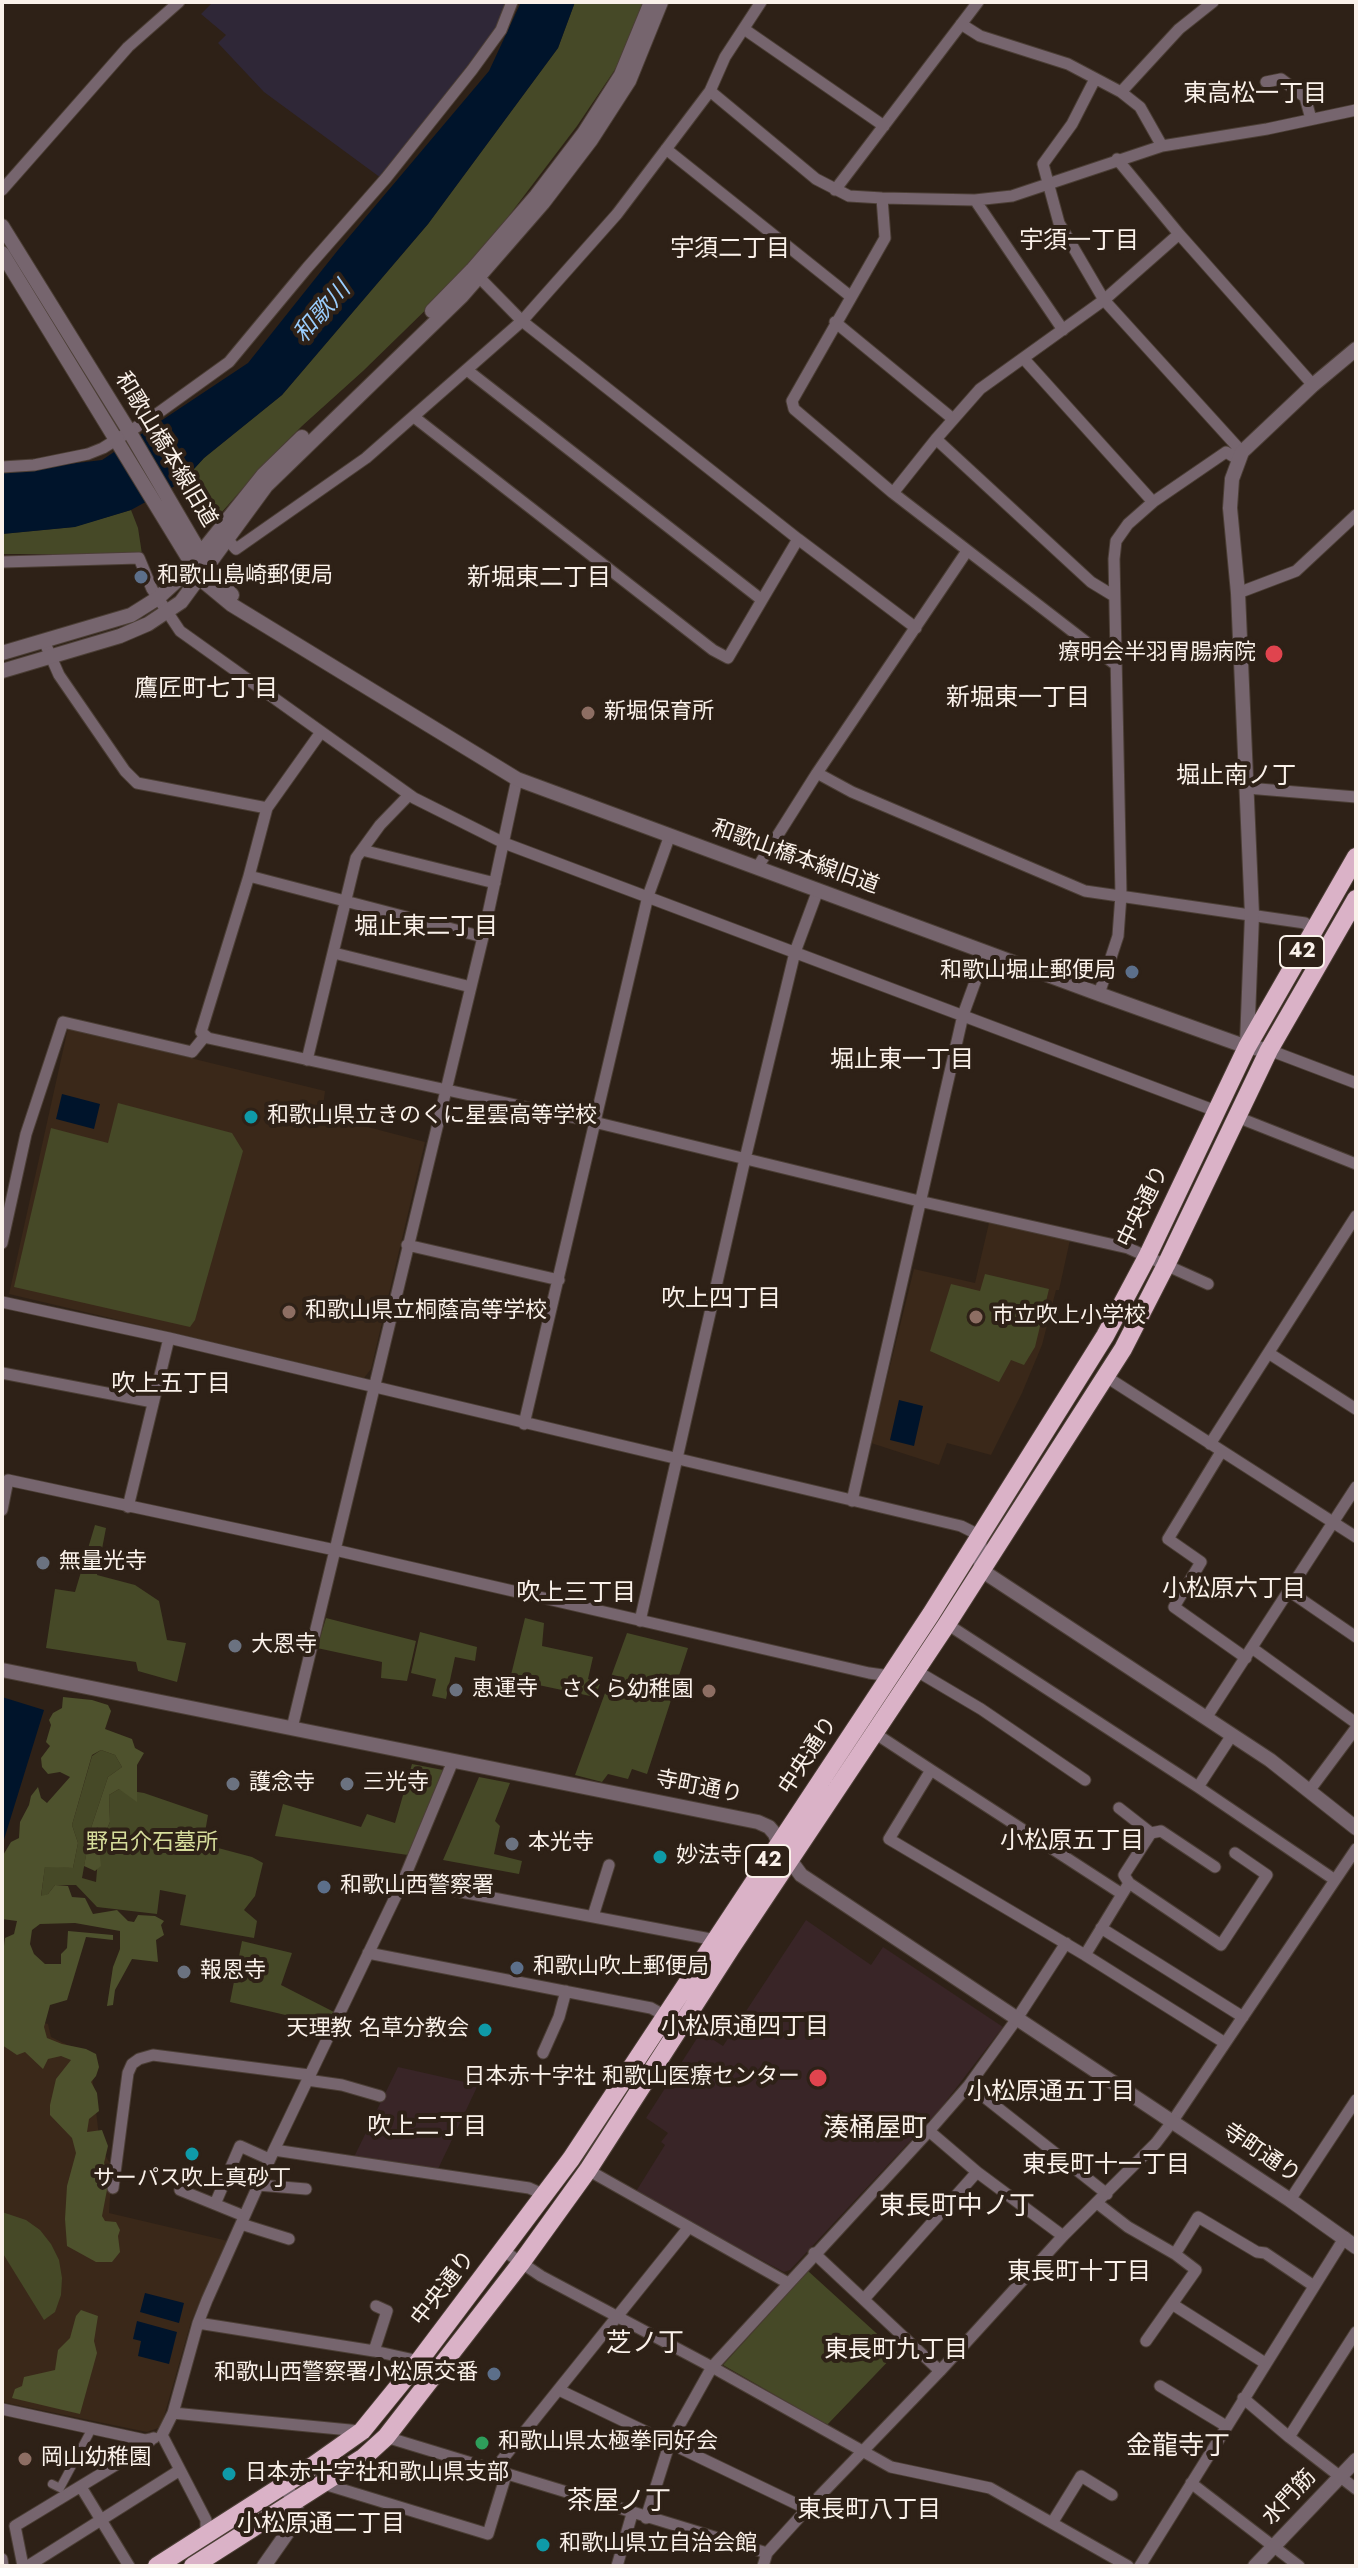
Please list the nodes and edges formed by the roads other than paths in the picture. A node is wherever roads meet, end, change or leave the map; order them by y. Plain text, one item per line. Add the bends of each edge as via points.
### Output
1 (179, 2) edge
2 (512, 2) edge
3 (651, 2) edge
4 (661, 2) edge
5 (761, 2) edge
6 (978, 2) edge
7 (1213, 2) edge
8 (961, 24) junction
9 (744, 29) junction
10 (1095, 79) junction
11 (1266, 82) dead end
12 (710, 91) junction
13 (1121, 92) junction
14 (1356, 110) edge
15 (1311, 119) junction
16 (884, 126) junction
17 (1162, 146) junction
18 (666, 149) junction
19 (1117, 159) junction
20 (1049, 183) junction
21 (2, 190) edge
22 (835, 190) junction
23 (882, 198) junction
24 (975, 200) junction
25 (2, 226) edge
26 (1179, 234) junction
27 (2, 253) edge
28 (476, 274) junction
29 (850, 296) junction
30 (1104, 300) junction
31 (522, 321) junction
32 (835, 322) junction
33 (1063, 330) junction
34 (1353, 357) edge
35 (1024, 359) junction
36 (467, 370) junction
37 (1313, 385) junction
38 (414, 417) junction
39 (953, 419) junction
40 (124, 438) junction
41 (936, 439) junction
42 (1241, 456) junction
43 (2, 467) edge
44 (893, 493) junction
45 (1153, 502) junction
46 (1356, 515) edge
47 (227, 539) junction
48 (798, 539) junction
49 (967, 551) junction
50 (2, 562) edge
51 (200, 565) junction
52 (1238, 593) junction
53 (1114, 596) junction
54 (158, 598) junction
55 (762, 600) junction
56 (167, 613) junction
57 (916, 628) junction
58 (44, 641) junction
59 (2, 653) edge
60 (50, 656) junction
61 (1116, 665) junction
62 (2, 671) edge
63 (321, 732) junction
64 (817, 773) junction
65 (517, 779) junction
66 (1247, 788) junction
67 (409, 795) junction
68 (1356, 797) edge
69 (267, 808) junction
70 (670, 835) junction
71 (504, 843) junction
72 (362, 850) junction
73 (1356, 857) edge
74 (757, 868) junction
75 (249, 876) junction
76 (495, 883) junction
77 (818, 890) junction
78 (1121, 895) junction
79 (648, 896) junction
80 (1356, 899) edge
81 (347, 902) junction
82 (1252, 915) junction
83 (1350, 924) edge
84 (1314, 932) junction
85 (483, 937) junction
86 (795, 952) junction
87 (986, 952) junction
88 (334, 953) junction
89 (471, 987) junction
90 (1099, 994) junction
91 (963, 1015) junction
92 (205, 1036) junction
93 (1247, 1047) junction
94 (1269, 1050) junction
95 (307, 1060) junction
96 (1356, 1083) edge
97 (445, 1091) junction
98 (1216, 1111) junction
99 (1237, 1117) junction
100 (594, 1122) junction
101 (745, 1159) junction
102 (1356, 1164) edge
103 (919, 1201) junction
104 (1356, 1216) edge
105 (2, 1243) edge
106 (407, 1245) junction
107 (1147, 1257) junction
108 (1166, 1265) junction
109 (559, 1280) junction
110 (1208, 1284) dead end
111 (2, 1302) edge
112 (169, 1338) junction
113 (1270, 1354) junction
114 (2, 1373) edge
115 (1105, 1376) junction
116 (375, 1387) junction
117 (153, 1402) junction
118 (1356, 1409) edge
119 (524, 1424) junction
120 (1210, 1444) junction
121 (1221, 1452) junction
122 (677, 1460) junction
123 (1356, 1487) edge
124 (852, 1501) junction
125 (128, 1507) junction
126 (2, 1510) edge
127 (1334, 1522) junction
128 (979, 1535) junction
129 (1356, 1537) edge
130 (335, 1550) junction
131 (981, 1570) junction
132 (1289, 1591) junction
133 (640, 1621) junction
134 (947, 1624) junction
135 (1356, 1637) edge
136 (1249, 1653) junction
137 (2, 1670) edge
138 (915, 1670) junction
139 (890, 1676) junction
140 (1206, 1718) junction
141 (1356, 1725) edge
142 (292, 1728) junction
143 (873, 1732) junction
144 (1232, 1735) junction
145 (453, 1761) junction
146 (931, 1770) junction
147 (1085, 1780) dead end
148 (1198, 1787) junction
149 (1309, 1791) junction
150 (1119, 1808) dead end
151 (1356, 1828) edge
152 (1151, 1833) junction
153 (779, 1845) junction
154 (1356, 1849) edge
155 (1235, 1853) dead end
156 (789, 1861) junction
157 (609, 1865) dead end
158 (1215, 1867) dead end
159 (1335, 1880) junction
160 (403, 1881) junction
161 (1125, 1889) junction
162 (593, 1916) junction
163 (1101, 1928) junction
164 (724, 1943) junction
165 (1066, 1943) junction
166 (368, 1953) junction
167 (1085, 1955) junction
168 (566, 1991) junction
169 (1243, 2017) junction
170 (1016, 2020) junction
171 (674, 2021) junction
172 (1225, 2043) junction
173 (543, 2053) dead end
174 (308, 2078) junction
175 (969, 2085) junction
176 (380, 2096) dead end
177 (1356, 2100) edge
178 (1172, 2122) junction
179 (929, 2131) junction
180 (272, 2155) junction
181 (588, 2170) junction
182 (977, 2172) junction
183 (258, 2185) junction
184 (113, 2188) dead end
185 (306, 2189) dead end
186 (180, 2190) dead end
187 (1107, 2194) junction
188 (545, 2195) junction
189 (1290, 2200) junction
190 (1097, 2203) junction
191 (215, 2204) junction
192 (243, 2220) junction
193 (689, 2227) junction
194 (1063, 2236) junction
195 (289, 2239) dead end
196 (1351, 2242) edge
197 (504, 2251) junction
198 (814, 2253) junction
199 (1175, 2254) junction
200 (521, 2263) junction
201 (788, 2283) junction
202 (1314, 2286) junction
203 (864, 2299) junction
204 (1172, 2304) junction
205 (376, 2306) dead end
206 (616, 2318) junction
207 (198, 2323) junction
208 (1356, 2332) edge
209 (1146, 2341) dead end
210 (374, 2351) junction
211 (419, 2361) junction
212 (1265, 2363) junction
213 (712, 2367) junction
214 (940, 2371) junction
215 (1160, 2386) dead end
216 (559, 2390) junction
217 (1243, 2398) junction
218 (2, 2409) edge
219 (173, 2413) junction
220 (1226, 2426) junction
221 (362, 2431) junction
222 (89, 2434) dead end
223 (158, 2436) junction
224 (386, 2437) junction
225 (1289, 2437) junction
226 (670, 2442) junction
227 (862, 2450) junction
228 (1356, 2460) edge
229 (180, 2470) junction
230 (493, 2471) junction
231 (506, 2475) junction
232 (1340, 2477) junction
233 (1191, 2483) junction
234 (52, 2484) dead end
235 (284, 2484) junction
236 (324, 2484) junction
237 (81, 2487) junction
238 (1356, 2489) edge
239 (1112, 2495) dead end
240 (295, 2502) junction
241 (807, 2509) junction
242 (632, 2514) junction
243 (646, 2518) junction
244 (101, 2519) junction
245 (1052, 2523) junction
246 (205, 2534) junction
247 (1274, 2547) junction
248 (767, 2553) junction
249 (2, 2559) edge
250 (200, 2561) edge
251 (1146, 2564) edge
252 (3, 2566) edge
253 (26, 2566) edge
254 (129, 2566) edge
255 (157, 2566) edge
256 (264, 2566) edge
257 (617, 2566) edge
258 (763, 2566) edge
259 (1128, 2566) edge
260 (1255, 2566) edge
261 (1299, 2566) edge

1 - 21 street via 128,47
2 - 40 street via 501,30 472,70 229,362
3 - 28 street via 621,75 584,133
4 - 28 street via 629,81 591,140 543,203
5 - 9 street
6 - 8 street
7 - 13 street via 1179,29
8 - 10 street
8 - 16 street
9 - 12 street
9 - 16 street
10 - 13 street
10 - 20 street via 1043,164
11 - 15 street via 1281,79 1305,97
12 - 18 street
12 - 22 street
13 - 17 street via 1140,107
14 - 15 street
15 - 17 street
16 - 22 street
17 - 19 street
18 - 29 street
18 - 31 street via 617,214
19 - 20 street
19 - 26 street
20 - 24 street via 1012,196
20 - 30 street via 1059,223
22 - 23 street
23 - 24 street
23 - 29 street via 885,238
24 - 33 street
25 - 40 street, 和歌山橋本線旧道
26 - 30 street
26 - 37 street
27 - 40 street, 和歌山橋本線旧道
28 - 31 street
28 - 47 street via 266,486
28 - 51 street via 263,475
29 - 32 street
30 - 33 street
30 - 42 street
31 - 36 street
31 - 48 street
32 - 39 street
32 - 44 street via 792,401 794,409
33 - 35 street
34 - 37 street
35 - 39 street via 980,389
35 - 45 street
36 - 38 street
36 - 55 street
37 - 42 street
38 - 47 street via 366,458 236,549
38 - 55 street via 728,658
39 - 41 street
40 - 43 street via 88,454
40 - 51 street, 和歌山橋本線旧道
41 - 44 street
41 - 53 street via 1091,582
42 - 45 street via 1226,452
42 - 52 street via 1232,479 1230,508
44 - 49 street
45 - 53 street via 1116,541
46 - 52 street via 1296,571
47 - 51 street
48 - 55 street
48 - 57 street
49 - 57 street
49 - 61 street
50 - 54 street via 139,558
51 - 54 street
51 - 56 street via 181,602
51 - 65 street, 和歌山橋本線旧道 via 235,599 326,663
52 - 66 street
53 - 61 street
54 - 56 street
54 - 58 street via 131,615
56 - 60 street via 120,636
56 - 63 street via 180,631
57 - 64 street
58 - 59 street
58 - 60 street
60 - 62 street
60 - 69 street via 137,783
61 - 78 street
63 - 67 street
63 - 69 street
64 - 74 street
64 - 78 street via 1085,891
65 - 70 street, 和歌山橋本線旧道
65 - 71 street
66 - 68 street
66 - 82 street
67 - 71 street
67 - 72 street
69 - 75 street
70 - 74 street, 和歌山橋本線旧道
70 - 79 street
71 - 76 street
71 - 79 street
72 - 76 street
72 - 81 street
73 - 84 highway, 中央通り / 42
74 - 77 street, 和歌山橋本線旧道
75 - 81 street
75 - 92 street via 201,1032
76 - 85 street
77 - 86 street
77 - 87 street, 和歌山橋本線旧道
78 - 82 street
78 - 90 street via 1118,936
79 - 86 street
79 - 100 street
80 - 83 highway, 中央通り / 42
81 - 85 street
81 - 88 street
82 - 84 street via 1305,923
82 - 93 street
83 - 94 highway, 中央通り / 42
84 - 93 highway, 中央通り / 42
85 - 89 street
86 - 91 street
86 - 101 street
87 - 90 street, 和歌山橋本線旧道
87 - 91 street
88 - 89 street
88 - 95 street
89 - 97 street
90 - 93 street, 和歌山橋本線旧道
91 - 98 street
91 - 103 street
92 - 95 street
92 - 105 street via 192,1052 63,1022 26,1134
93 - 94 street, 和歌山橋本線旧道
93 - 98 highway, 中央通り / 42
94 - 96 street
94 - 99 highway, 中央通り / 42
95 - 97 street
97 - 100 street
97 - 106 street
98 - 107 highway, 中央通り / 42
99 - 102 street
99 - 108 highway, 中央通り / 42
100 - 101 street
100 - 109 street
101 - 103 street
101 - 122 street
103 - 107 street via 1128,1248
103 - 124 street
104 - 113 street
106 - 109 street
106 - 116 street
107 - 108 street
107 - 128 highway, 中央通り / 42 via 1105,1336
108 - 110 street
108 - 115 highway, 中央通り / 42
109 - 119 street
111 - 112 street
112 - 116 street
112 - 117 street
113 - 118 street
113 - 120 street
114 - 117 street
115 - 120 street
115 - 131 highway, 中央通り / 42
116 - 119 street
116 - 130 street
117 - 125 street
119 - 122 street
120 - 121 street
121 - 127 street
121 - 136 street via 1168,1539 1201,1562 1174,1607
122 - 124 street
122 - 133 street
123 - 127 street
124 - 128 street via 961,1526
125 - 126 street via 8,1480
125 - 130 street
127 - 129 street
127 - 132 street
128 - 131 street
128 - 139 highway, 中央通り / 42
130 - 133 street
130 - 142 street
131 - 134 highway, 中央通り / 42
131 - 140 street
132 - 135 street
132 - 136 street
133 - 139 street
134 - 138 highway, 中央通り / 42
134 - 148 street
136 - 140 street
136 - 141 street
137 - 142 street, 寺町通り
138 - 139 street
138 - 143 highway, 中央通り / 42
138 - 147 street
139 - 153 highway, 中央通り / 42
140 - 144 street
141 - 149 street
142 - 145 street, 寺町通り
143 - 146 street
143 - 156 highway, 中央通り / 42
144 - 148 street
144 - 149 street
145 - 153 street, 寺町通り via 758,1822 769,1827
145 - 160 street
146 - 161 street
146 - 165 street via 889,1839
148 - 159 street
149 - 151 street
150 - 152 street
152 - 158 street via 1161,1831
152 - 161 street via 1124,1875
153 - 156 street, 寺町通り
153 - 164 highway, 中央通り / 42
154 - 159 street
155 - 161 street via 1267,1875 1221,1945
156 - 164 highway, 中央通り / 42
156 - 170 street, 寺町通り via 801,1875
157 - 162 street
159 - 169 street
160 - 162 street
160 - 166 street
161 - 163 street
162 - 164 street
163 - 167 street
163 - 169 street
164 - 171 highway, 中央通り / 42
165 - 167 street
165 - 170 street
166 - 168 street
166 - 174 street
167 - 172 street
168 - 171 street via 651,2008
168 - 173 street
169 - 172 street
170 - 175 street
170 - 178 street, 寺町通り
171 - 181 highway, 中央通り / 42
171 - 188 highway, 中央通り / 42
172 - 178 street
174 - 176 street
174 - 180 street
174 - 184 street via 153,2055 139,2059 128,2073
175 - 179 street
175 - 187 street
177 - 189 street
178 - 187 street
178 - 189 street, 寺町通り
179 - 182 street
179 - 198 street
180 - 183 street
180 - 188 street via 529,2188
180 - 191 street via 240,2146
181 - 193 street
181 - 200 highway, 中央通り / 42
182 - 194 street
182 - 203 street
183 - 185 street
183 - 192 street
186 - 191 street
187 - 190 street
188 - 197 highway, 中央通り / 42
189 - 196 street, 寺町通り
190 - 194 street
190 - 199 street
191 - 192 street
192 - 195 street
192 - 207 street
193 - 201 street
193 - 206 street
194 - 214 street
196 - 202 street
197 - 200 street
197 - 211 highway, 中央通り / 42
198 - 201 street
198 - 203 street
199 - 202 street via 1198,2217
199 - 204 street via 1196,2270
200 - 206 street
200 - 224 highway, 中央通り / 42
201 - 213 street
202 - 212 street
203 - 214 street
204 - 209 street
204 - 212 street
205 - 210 street via 387,2311
206 - 213 street
206 - 216 street
207 - 210 street
207 - 219 street
208 - 225 street
210 - 211 street
211 - 221 highway, 中央通り / 42
212 - 217 street
213 - 226 street
213 - 227 street
214 - 227 street
215 - 220 street
216 - 226 street
216 - 230 street
217 - 220 street
217 - 225 street
218 - 223 street via 145,2440
219 - 221 street
219 - 223 street
220 - 233 street
221 - 235 highway, 中央通り / 42
222 - 234 street via 60,2488
223 - 229 street
223 - 237 street
224 - 230 street
224 - 236 highway, 中央通り / 42
225 - 232 street
226 - 241 street
226 - 243 street
227 - 241 street
227 - 245 street via 891,2467 990,2488
228 - 232 street, 水門筋
229 - 244 street
229 - 246 street via 206,2520
230 - 231 street
231 - 236 street via 488,2534
231 - 242 street
232 - 238 street
232 - 247 street, 水門筋
233 - 247 street
233 - 251 street
235 - 240 street
235 - 246 highway, 中央通り / 42
236 - 240 highway, 中央通り / 42
237 - 244 street
237 - 253 street via 15,2526
239 - 245 street via 1081,2476
240 - 250 highway, 中央通り / 42
240 - 256 street via 298,2513 292,2526
241 - 248 street
242 - 243 street
242 - 257 street
243 - 248 street
244 - 253 street
244 - 254 street
245 - 259 street
246 - 250 street
246 - 255 highway, 中央通り / 42
247 - 260 street, 水門筋
247 - 261 street
248 - 258 street
249 - 252 street

